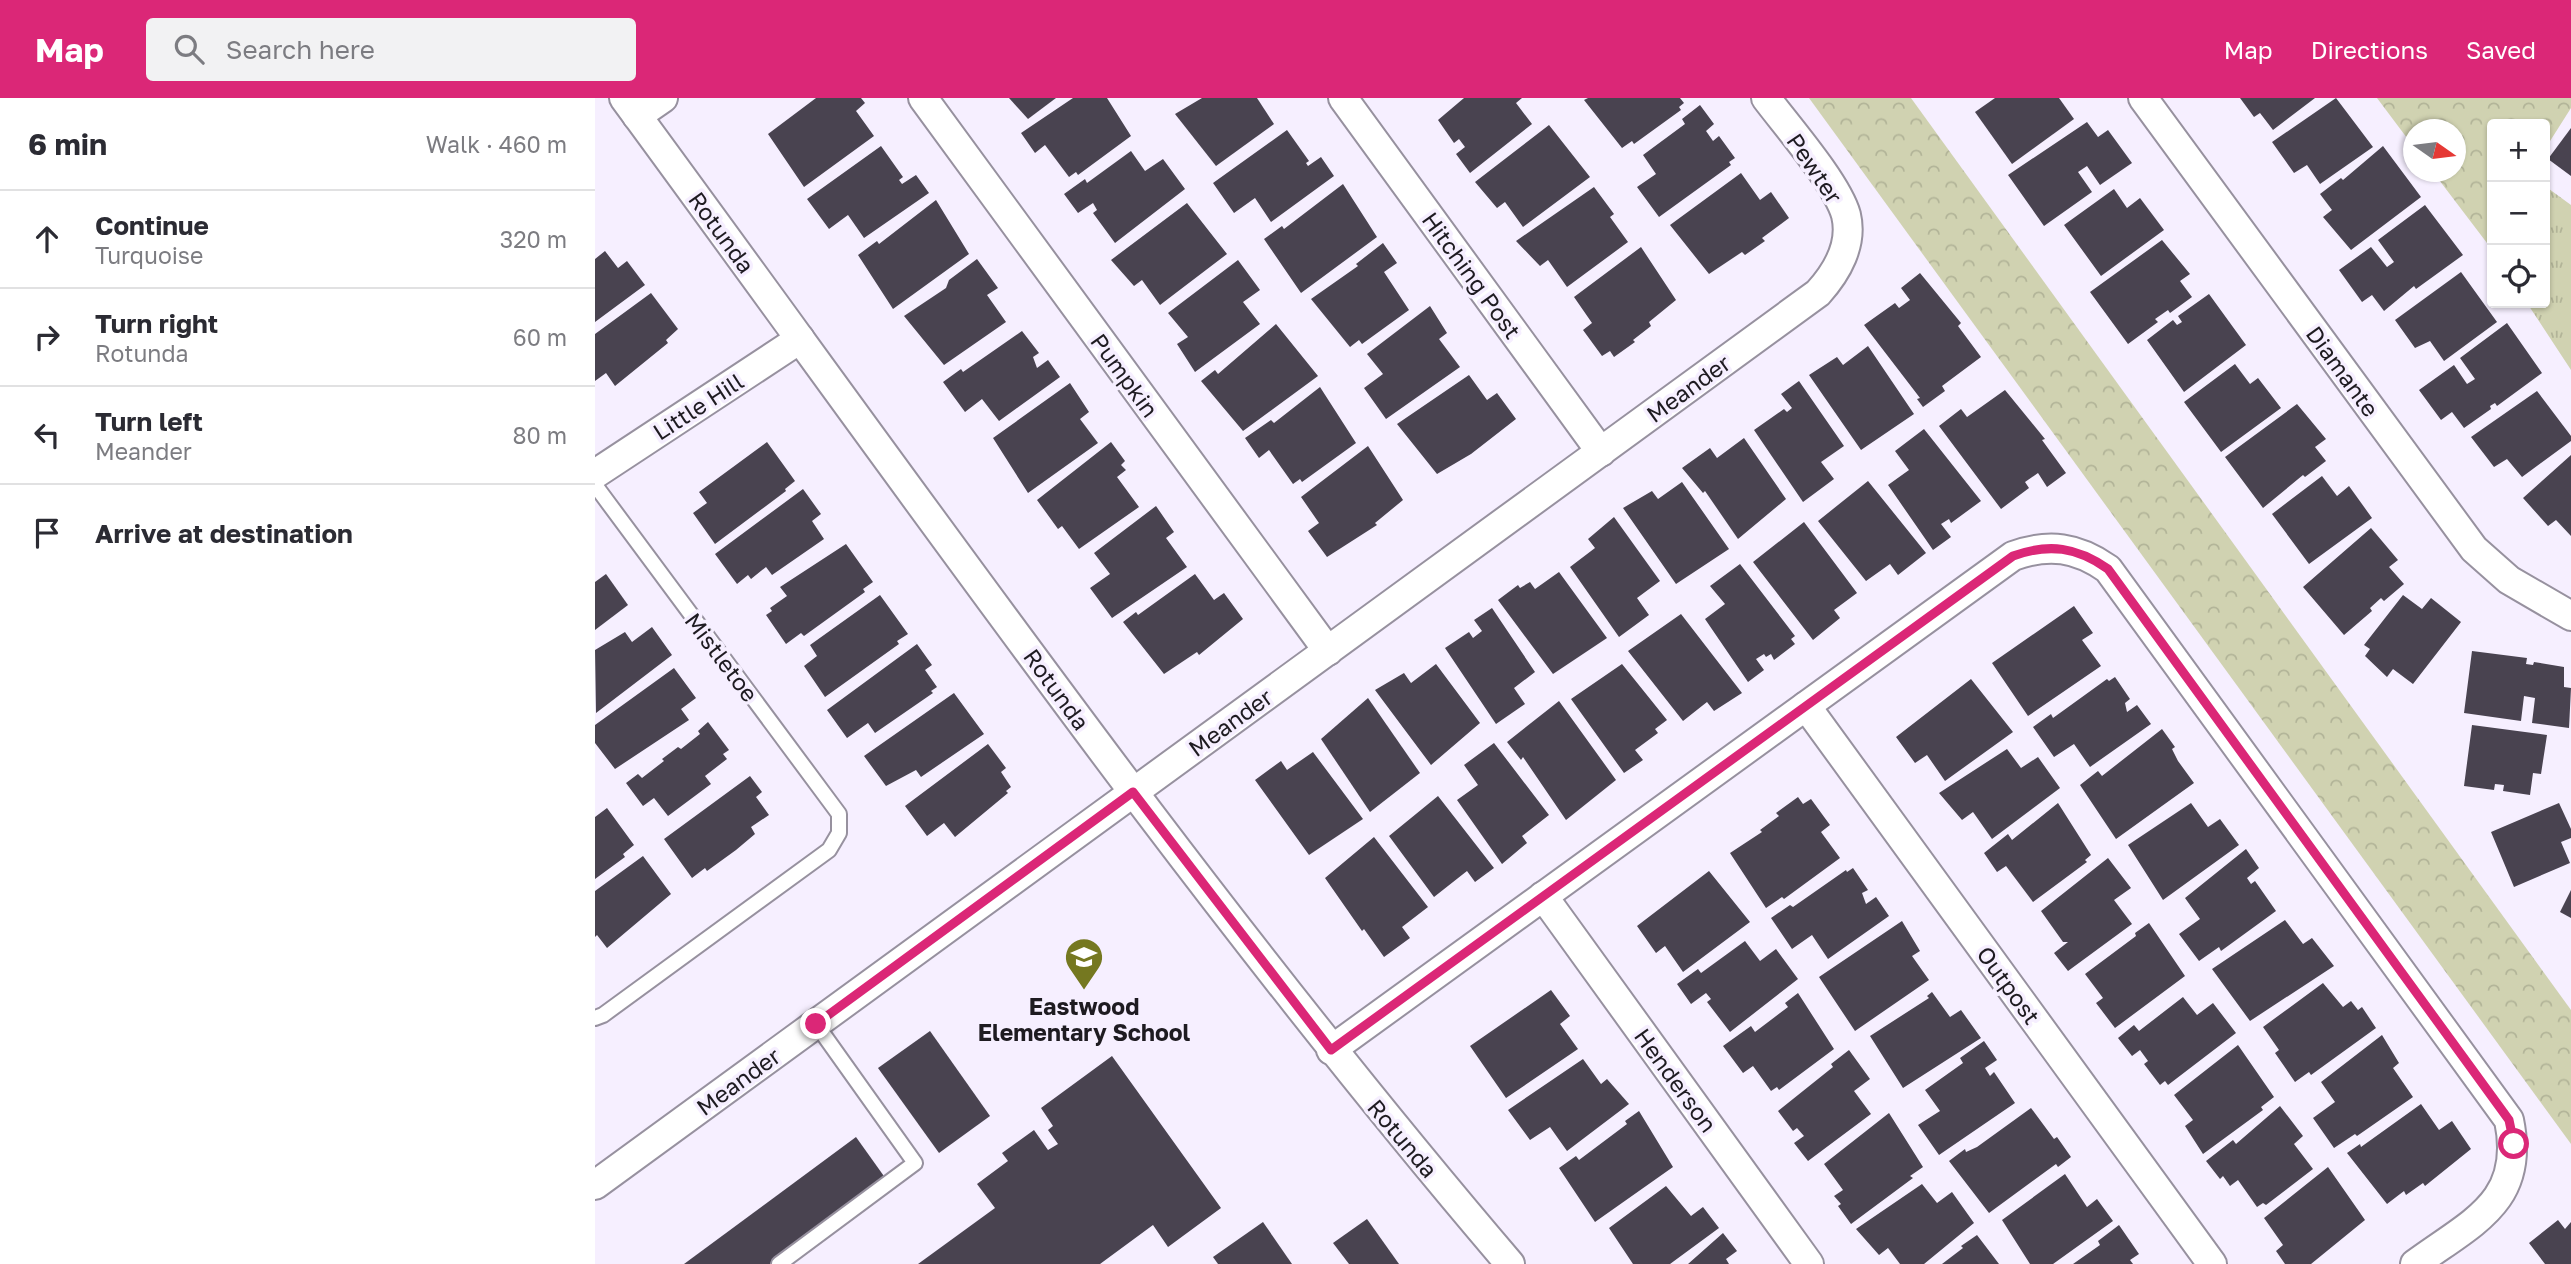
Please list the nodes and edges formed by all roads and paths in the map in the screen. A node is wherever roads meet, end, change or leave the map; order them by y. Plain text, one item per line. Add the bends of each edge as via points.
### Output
1 (663, 98) edge
2 (923, 98) edge
3 (1343, 98) edge
4 (1766, 98) edge
5 (2143, 98) edge
6 (631, 107) edge
7 (1846, 244) joint
8 (800, 339) junction
9 (1601, 452) junction
10 (595, 474) edge
11 (595, 485) edge
12 (2571, 616) edge
13 (1328, 651) junction
14 (1805, 706) junction
15 (1133, 792) junction
16 (1543, 897) junction
17 (595, 1018) edge
18 (816, 1024) junction
19 (1331, 1050) junction
20 (595, 1185) edge
21 (779, 1264) edge
22 (1510, 1264) edge
23 (1809, 1264) edge
24 (2212, 1264) edge
25 (2415, 1264) edge

1 - 6 street
2 - 13 street, Pumpkin
3 - 9 street, Hitching Post
4 - 7 street, Pewter via 1831,187 1846,215
5 - 12 street, Diamante via 2474,548 2508,580
6 - 8 street, Rotunda
7 - 9 street, Meander via 1837,272 1818,293
8 - 10 street, Little Hill
8 - 15 street, Rotunda
9 - 13 street, Meander
11 - 17 lane, Mistletoe via 839,814 839,832 829,850
13 - 15 street, Meander
14 - 16 street
14 - 24 street, Outpost
14 - 25 street via 2013,556 2037,547 2063,548 2088,555 2108,569 2509,1120 2514,1144 2504,1192 2485,1213
15 - 18 street, Meander
15 - 19 street, Rotunda
16 - 19 street
16 - 23 street, Henderson
18 - 20 street, Meander
18 - 21 lane via 915,1164
19 - 22 street, Rotunda

